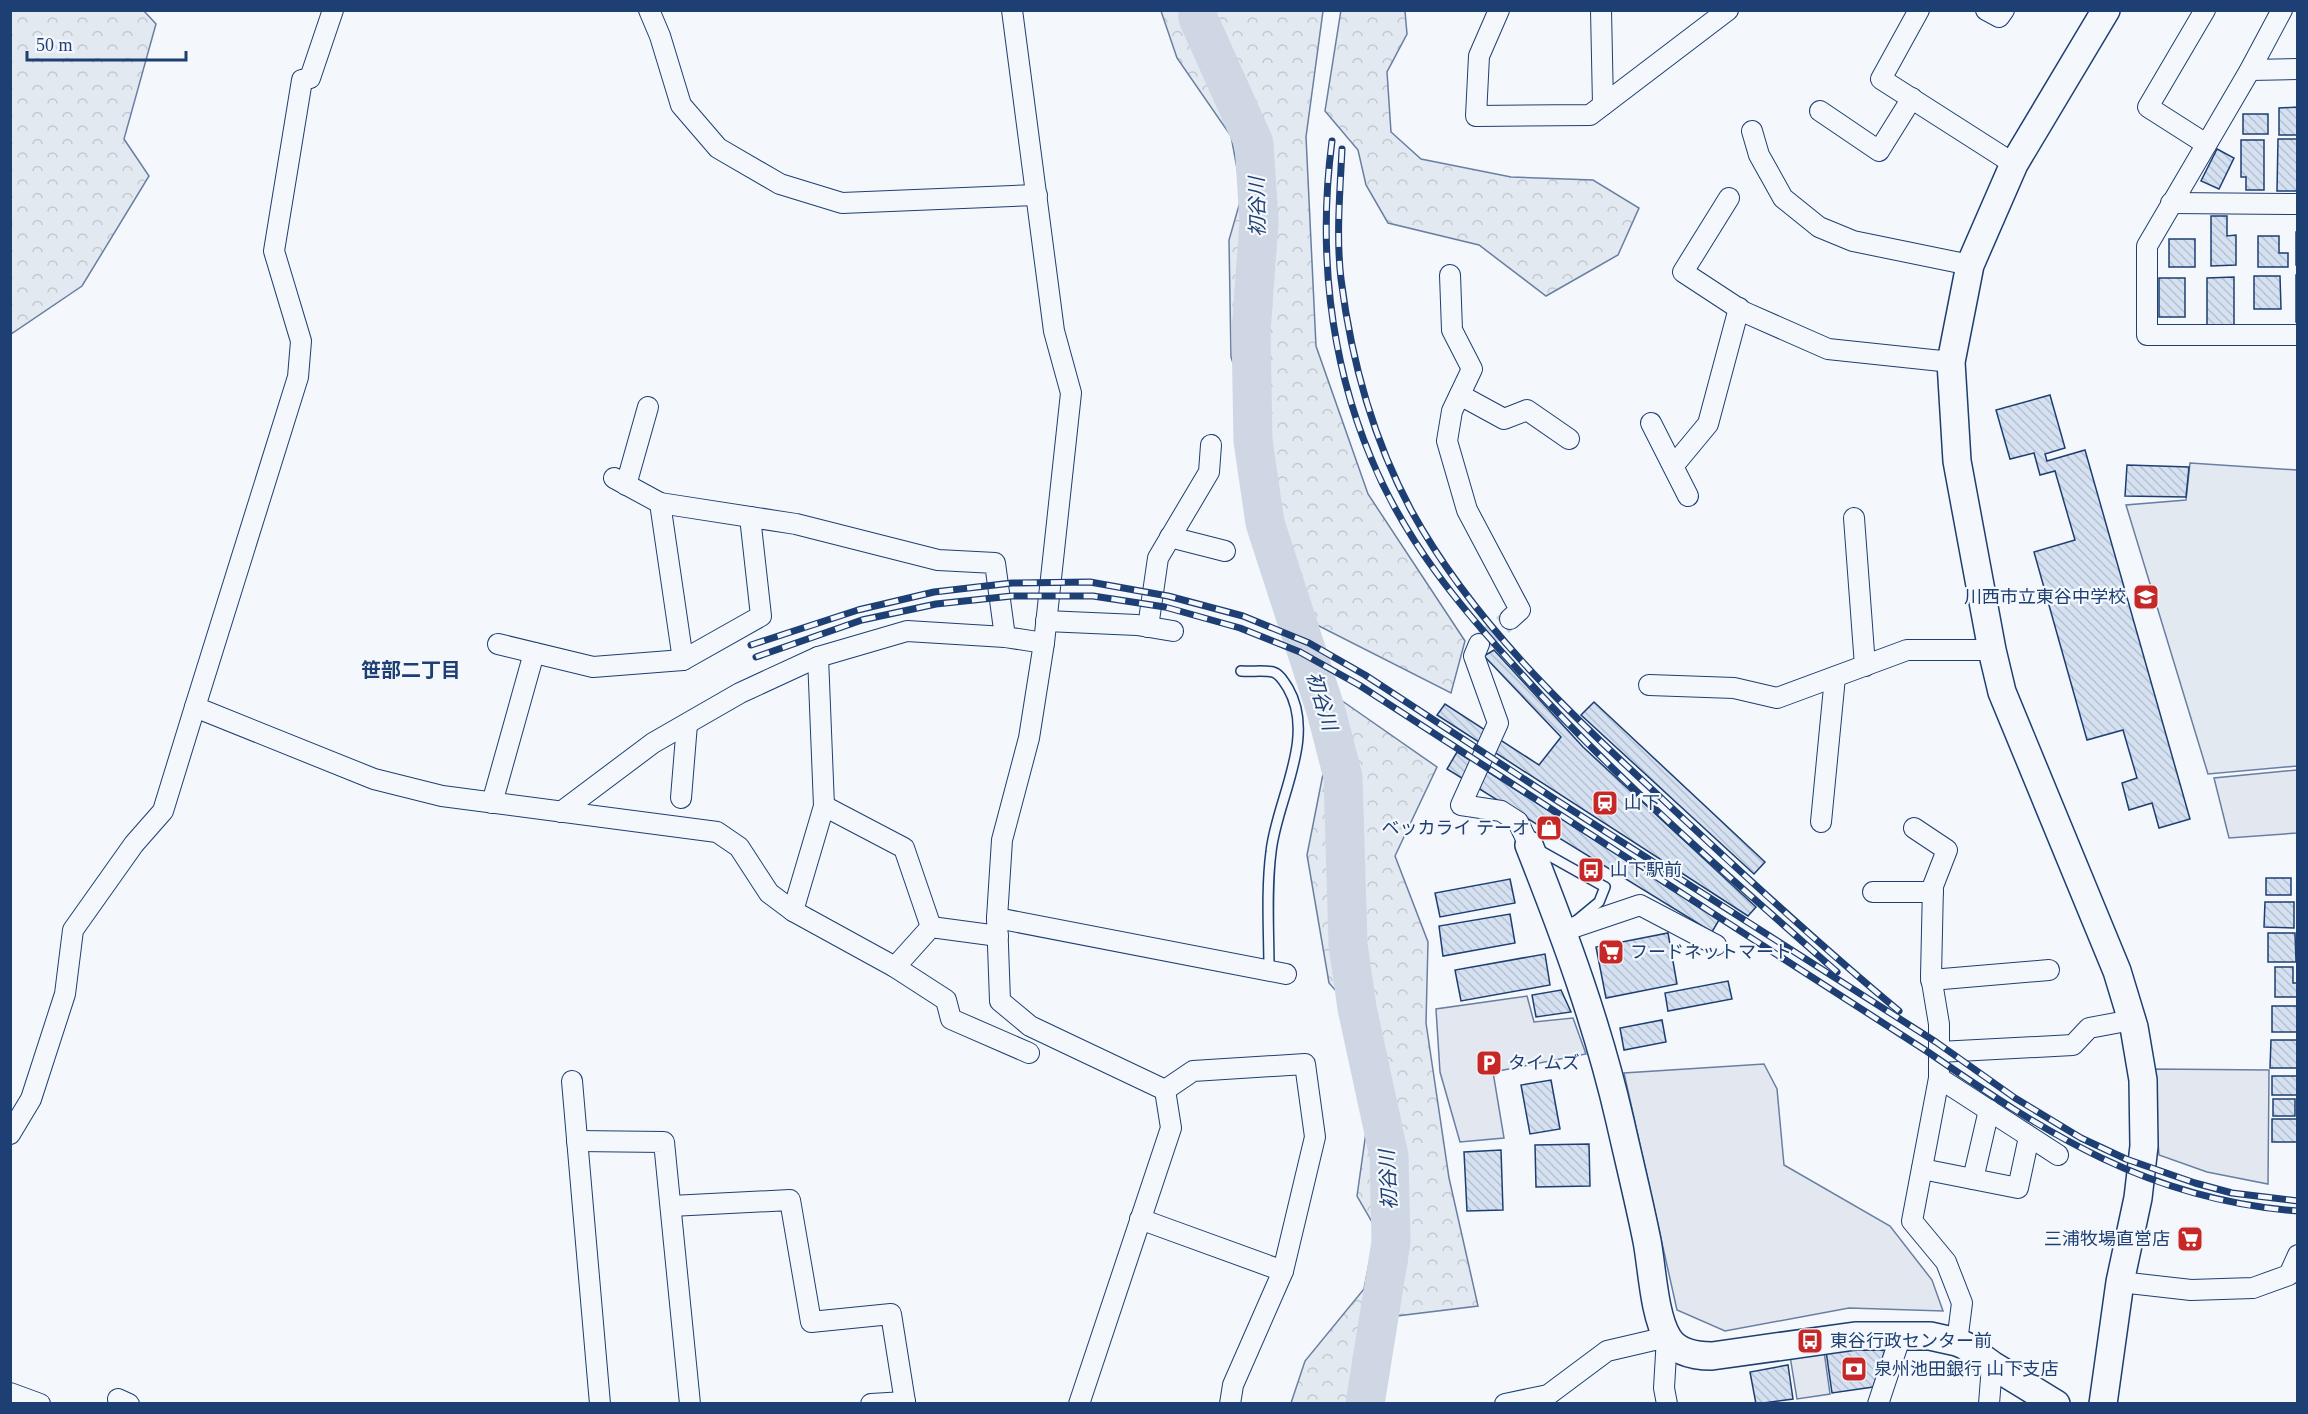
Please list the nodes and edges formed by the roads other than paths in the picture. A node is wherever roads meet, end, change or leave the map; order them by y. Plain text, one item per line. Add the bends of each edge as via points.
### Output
1 (333, 10) edge
2 (649, 10) edge
3 (1012, 10) edge
4 (1499, 10) edge
5 (1602, 10) edge
6 (1728, 10) edge
7 (1919, 10) edge
8 (1986, 10) edge
9 (2004, 10) edge
10 (2106, 10) edge
11 (2205, 10) edge
12 (2277, 12) edge
13 (2298, 69) edge
14 (2250, 70) junction
15 (1912, 98) junction
16 (1603, 105) junction
17 (1820, 111) dead end
18 (1752, 131) dead end
19 (2206, 144) junction
20 (2014, 164) junction
21 (1037, 195) junction
22 (1728, 198) dead end
23 (2171, 203) junction
24 (2298, 204) edge
25 (1970, 265) junction
26 (1450, 275) dead end
27 (1738, 308) junction
28 (2298, 335) edge
29 (1951, 362) junction
30 (1460, 395) junction
31 (648, 406) dead end
32 (1651, 423) dead end
33 (1569, 439) dead end
34 (1211, 445) dead end
35 (1674, 465) junction
36 (1688, 496) dead end
37 (660, 503) junction
38 (750, 517) junction
39 (1854, 518) dead end
40 (1170, 537) junction
41 (1225, 551) dead end
42 (1510, 619) dead end
43 (1046, 621) junction
44 (1148, 627) junction
45 (1173, 631) dead end
46 (1005, 637) junction
47 (1044, 643) junction
48 (498, 644) dead end
49 (1479, 644) dead end
50 (1992, 650) junction
51 (534, 653) junction
52 (818, 657) junction
53 (683, 660) junction
54 (1865, 666) junction
55 (1241, 671) dead end
56 (1835, 677) junction
57 (1649, 685) dead end
58 (195, 707) junction
59 (687, 724) junction
60 (681, 798) dead end
61 (492, 803) junction
62 (824, 806) junction
63 (561, 812) junction
64 (1821, 822) dead end
65 (1914, 828) dead end
66 (1529, 845) junction
67 (1873, 892) dead end
68 (1933, 892) junction
69 (793, 911) junction
70 (931, 927) junction
71 (998, 927) junction
72 (1563, 931) junction
73 (1716, 945) dead end
74 (895, 968) junction
75 (2049, 970) dead end
76 (1277, 972) joint
77 (1931, 980) junction
78 (2132, 1020) junction
79 (1939, 1052) junction
80 (1029, 1053) dead end
81 (1939, 1078) junction
82 (572, 1081) dead end
83 (1165, 1090) junction
84 (1989, 1110) junction
85 (10, 1134) edge
86 (2029, 1137) junction
87 (577, 1142) junction
88 (2058, 1155) dead end
89 (1922, 1169) junction
90 (1973, 1179) junction
91 (670, 1206) junction
92 (1140, 1219) junction
93 (2298, 1255) edge
94 (1283, 1271) junction
95 (2120, 1282) junction
96 (1901, 1335) junction
97 (1667, 1337) junction
98 (1957, 1342) junction
99 (1992, 1365) junction
100 (10, 1393) edge
101 (905, 1403) edge
102 (40, 1404) edge
103 (600, 1404) edge
104 (690, 1404) edge
105 (871, 1404) edge
106 (1079, 1404) edge
107 (1230, 1404) edge
108 (1505, 1404) edge
109 (1667, 1404) edge
110 (1878, 1404) edge
111 (1989, 1404) edge
112 (2056, 1404) edge
113 (2103, 1404) edge

1 - 58 street via 310,78 302,80 274,251 301,341 298,377
2 - 21 street via 681,105 717,148 780,184 842,203
3 - 21 street
4 - 16 street via 1479,56 1476,116 1590,115
5 - 16 street
6 - 16 street
7 - 15 street via 1881,79
8 - 9 street via 1999,17
10 - 20 street
11 - 19 street via 2148,107
12 - 14 street
13 - 14 street
14 - 19 street
15 - 17 street via 1880,151
15 - 20 street
18 - 25 street via 1758,154 1783,198 1819,227 1853,242
19 - 23 street
20 - 25 street
21 - 43 street via 1054,331 1071,393
22 - 27 street via 1683,272
23 - 24 street
23 - 28 street via 2147,246 2147,335
25 - 29 street
26 - 30 street via 1452,330 1473,369
27 - 29 street via 1828,349
27 - 35 street via 1708,424
29 - 50 street via 1957,462
30 - 33 street via 1504,419 1527,410
30 - 42 street via 1452,411 1447,441 1467,510 1520,610
31 - 37 street via 620,481
32 - 35 street
34 - 40 street via 1209,472
35 - 36 street
37 - 38 street
37 - 53 street
38 - 46 street via 796,524 938,560 995,563
38 - 53 street via 761,616
39 - 54 street
40 - 41 street
40 - 44 street via 1158,558
43 - 44 street
43 - 47 street
44 - 45 street
46 - 47 street
46 - 52 street via 908,631
47 - 71 street via 1029,738 1002,840
48 - 51 street
49 - 66 street via 1474,656 1498,723 1461,805 1501,811 1518,822
50 - 54 street via 1907,650
50 - 78 street via 2002,692 2117,971
51 - 53 street via 593,667
51 - 61 street
52 - 59 street via 740,693
52 - 62 street
54 - 56 street
55 - 76 lane via 1274,672 1282,678 1297,718 1291,777 1270,853
56 - 57 street via 1777,698 1734,687
56 - 64 street
58 - 61 street via 374,779 442,796
58 - 85 street via 163,811 134,844 74,930 65,994 31,1099
59 - 60 street
59 - 63 street via 653,743
61 - 63 street
62 - 69 street
62 - 70 street via 904,848
63 - 69 street via 717,832 739,847 770,893
65 - 68 street via 1947,850
66 - 72 street
66 - 72 lane via 1605,887 1599,902
67 - 68 street
68 - 77 street
69 - 74 street
70 - 71 street
70 - 74 street
71 - 76 street
71 - 83 street via 1000,1001 1030,1026
72 - 73 street via 1640,905
72 - 97 street via 1595,1021
74 - 80 street via 946,1000 951,1019
75 - 77 street
77 - 79 street via 1939,1024
78 - 79 street via 2089,1028 2073,1044
78 - 95 street via 2143,1080 2144,1146 2138,1198
79 - 81 street
81 - 84 street
81 - 89 street
82 - 87 street
83 - 92 street via 1170,1128
83 - 94 street via 1193,1071 1305,1064 1315,1137
84 - 86 street
84 - 90 street
86 - 88 street
86 - 90 street via 2018,1188
87 - 91 street via 664,1142
87 - 103 street
89 - 90 street
89 - 98 street via 1912,1221 1946,1262 1962,1303
91 - 101 street via 790,1200 811,1322 891,1314
91 - 104 street
92 - 94 street
92 - 106 street
93 - 95 street via 2289,1275 2253,1288 2191,1290
94 - 107 street via 1233,1385
95 - 113 street
96 - 97 street via 1855,1336 1699,1356 1674,1345
96 - 98 street
96 - 110 street
97 - 108 street via 1607,1351 1548,1395
97 - 109 street
98 - 99 street
99 - 111 street
99 - 112 street
100 - 102 street
101 - 105 street

